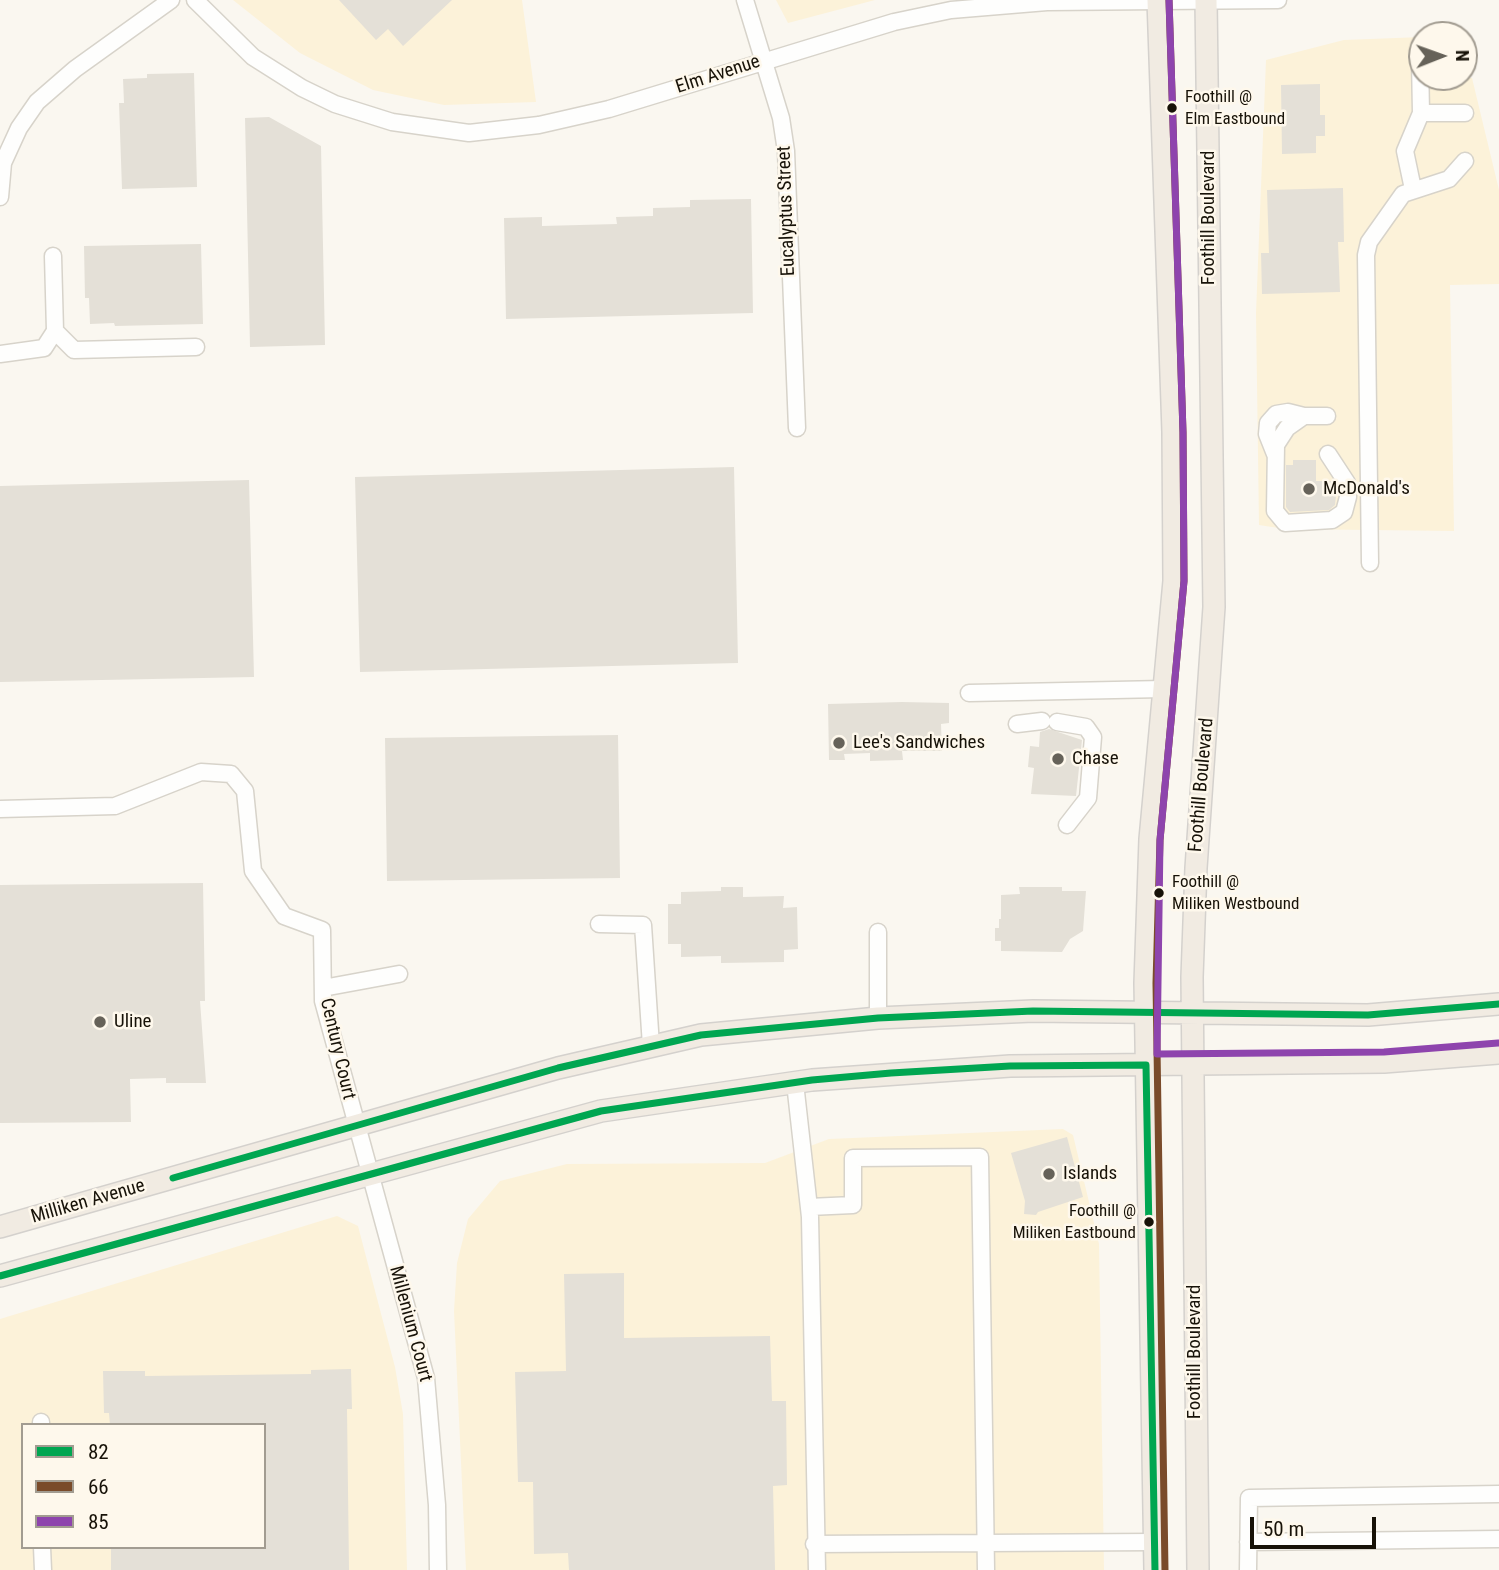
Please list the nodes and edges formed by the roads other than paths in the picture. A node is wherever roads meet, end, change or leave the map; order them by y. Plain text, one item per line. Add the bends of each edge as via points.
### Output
1 (171, 0) edge
2 (195, 0) edge
3 (745, 0) edge
4 (1278, 0) edge
5 (1158, 1) edge
6 (1206, 1) edge
7 (762, 61) junction
8 (1420, 91) edge
9 (1420, 113) junction
10 (1465, 113) dead end
11 (1465, 162) dead end
12 (1413, 189) junction
13 (0, 197) edge
14 (53, 256) dead end
15 (55, 331) junction
16 (196, 347) dead end
17 (0, 354) edge
18 (1327, 416) dead end
19 (797, 428) dead end
20 (1328, 454) dead end
21 (1370, 563) dead end
22 (1163, 689) junction
23 (969, 693) dead end
24 (1017, 724) dead end
25 (0, 809) edge
26 (1067, 825) dead end
27 (599, 924) dead end
28 (878, 932) dead end
29 (400, 974) dead end
30 (323, 988) junction
31 (1499, 1004) edge
32 (1145, 1011) junction
33 (1192, 1014) junction
34 (878, 1018) junction
35 (651, 1046) junction
36 (1499, 1053) edge
37 (1193, 1063) junction
38 (1146, 1065) junction
39 (795, 1083) junction
40 (356, 1125) junction
41 (369, 1176) junction
42 (809, 1207) junction
43 (0, 1227) edge
44 (0, 1276) edge
45 (1499, 1494) edge
46 (1499, 1539) edge
47 (1154, 1542) junction
48 (1248, 1542) junction
49 (986, 1543) junction
50 (814, 1545) junction
51 (42, 1549) edge
52 (43, 1570) edge
53 (438, 1570) edge
54 (817, 1570) edge
55 (986, 1570) edge
56 (1155, 1570) edge
57 (1198, 1570) edge
58 (1248, 1570) edge

1 - 13 street via 37,102 3,163
2 - 7 street, Elm Avenue via 253,57 302,88 392,122 456,131 505,130 610,109
3 - 7 street, Eucalyptus Street
4 - 6 street, Elm Avenue
5 - 6 street, Elm Avenue
5 - 7 street, Elm Avenue via 1014,3 951,10
5 - 22 main road via 1174,581
6 - 33 main road, Foothill Boulevard via 1214,593 1196,868
7 - 19 street, Eucalyptus Street via 781,118 786,151
8 - 9 street
9 - 10 street
9 - 12 street via 1405,151
11 - 12 street via 1449,179
12 - 21 street via 1381,223 1366,255
14 - 15 street
15 - 16 street via 74,350
15 - 17 street via 44,348
18 - 20 street via 1304,416 1287,428 1276,445 1275,511 1285,523 1332,520 1344,512 1347,484
22 - 23 street
22 - 32 main road via 1150,839
24 - 26 street via 1049,721 1086,727 1093,737 1088,798
25 - 30 street, Century Court via 115,807 201,772 231,774 245,791 253,871 284,916 322,930
27 - 35 street via 643,925
28 - 34 street
29 - 30 street
30 - 40 street, Century Court
31 - 33 main road, Milliken Avenue via 1368,1015
32 - 33 main road, Milliken Avenue
32 - 34 main road, Milliken Avenue
32 - 38 main road
33 - 37 main road, Foothill Boulevard
34 - 35 main road, Milliken Avenue via 701,1035
35 - 40 main road, Milliken Avenue
36 - 37 main road via 1384,1062
37 - 38 main road
37 - 57 main road, Foothill Boulevard
38 - 39 main road via 1010,1066
38 - 47 main road
39 - 41 main road via 601,1111
39 - 42 street
40 - 41 street, Millenium Court
40 - 43 main road, Milliken Avenue
41 - 44 main road
41 - 53 street, Millenium Court via 426,1378
42 - 49 street via 853,1205 853,1158 980,1157
42 - 50 street
45 - 48 street via 1249,1498
46 - 48 street
47 - 49 street
47 - 56 main road
48 - 58 street
49 - 50 street
49 - 55 street
50 - 54 street
51 - 52 street

